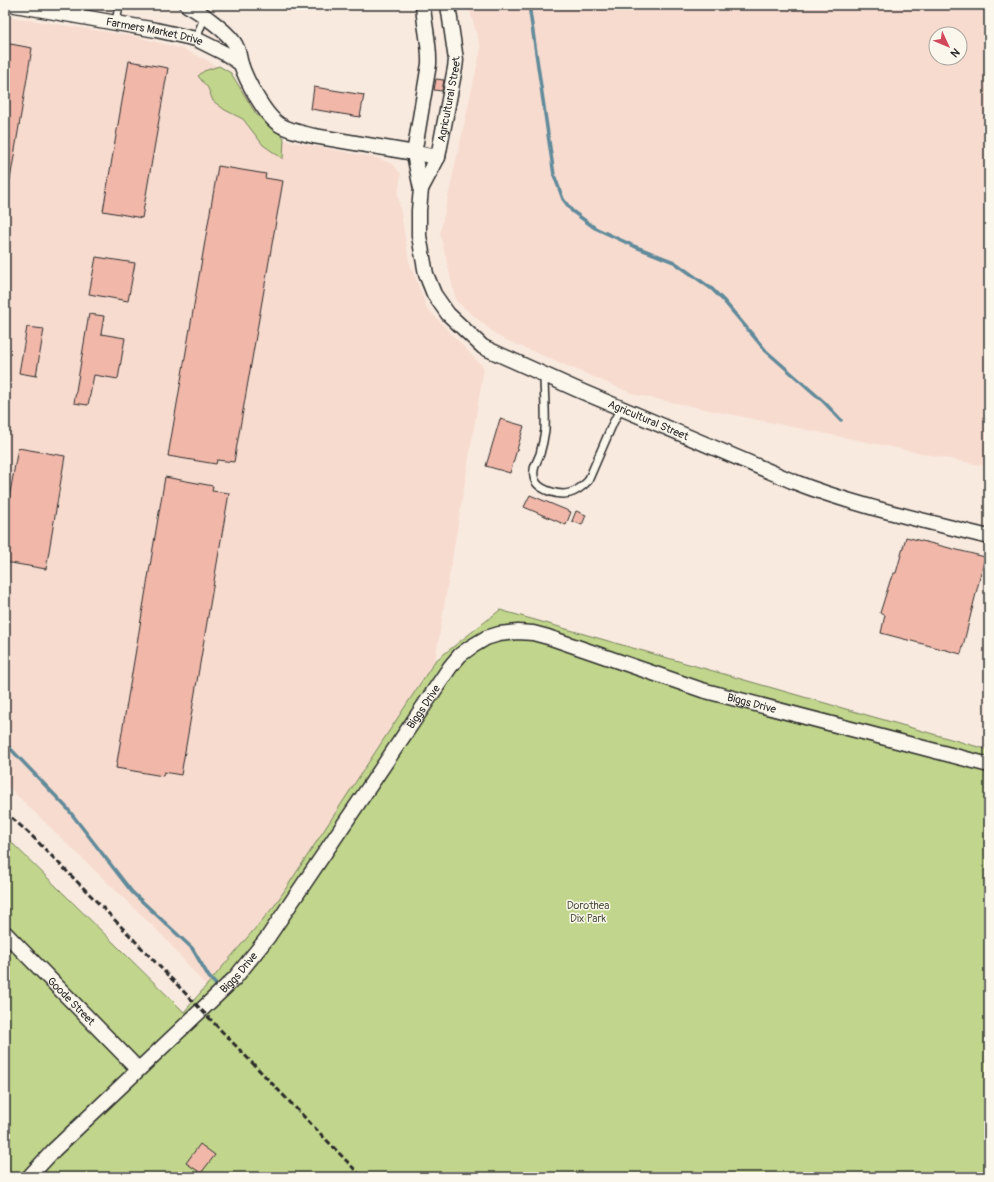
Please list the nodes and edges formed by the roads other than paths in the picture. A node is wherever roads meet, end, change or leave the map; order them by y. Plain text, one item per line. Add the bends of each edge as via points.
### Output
1 (15, 5) edge
2 (119, 5) edge
3 (188, 5) edge
4 (423, 5) edge
5 (448, 5) edge
6 (60, 9) edge
7 (205, 15) junction
8 (116, 23) junction
9 (196, 39) junction
10 (241, 64) junction
11 (414, 154) junction
12 (438, 157) junction
13 (421, 189) junction
14 (544, 374) junction
15 (621, 408) junction
16 (989, 537) edge
17 (989, 765) edge
18 (5, 933) edge
19 (138, 1069) junction
20 (29, 1177) edge

1 - 6 street, Farmers Market Drive
2 - 8 lane
3 - 7 street, Farmers Market Drive
4 - 11 street, Agricultural Street via 430,53
5 - 12 street, Agricultural Street via 456,60
6 - 8 street, Farmers Market Drive
7 - 9 lane
7 - 10 street, Farmers Market Drive via 236,46
8 - 9 street, Farmers Market Drive
9 - 10 street, Farmers Market Drive
10 - 11 street, Farmers Market Drive via 253,91 279,124 308,135
11 - 12 street, Farmers Market Drive
11 - 13 street, Agricultural Street
12 - 13 street, Agricultural Street
13 - 14 street, Agricultural Street via 419,236 426,274 434,294 448,314 483,347
14 - 15 street, Agricultural Street
14 - 15 lane via 545,430 534,469 534,479 539,486 548,490 561,494 571,493 588,481
15 - 16 street, Agricultural Street via 817,490
17 - 19 street, Biggs Drive via 702,690 548,637 518,632 486,638 460,655 450,667 272,931 236,978
18 - 19 street, Goode Street
19 - 20 street, Biggs Drive

